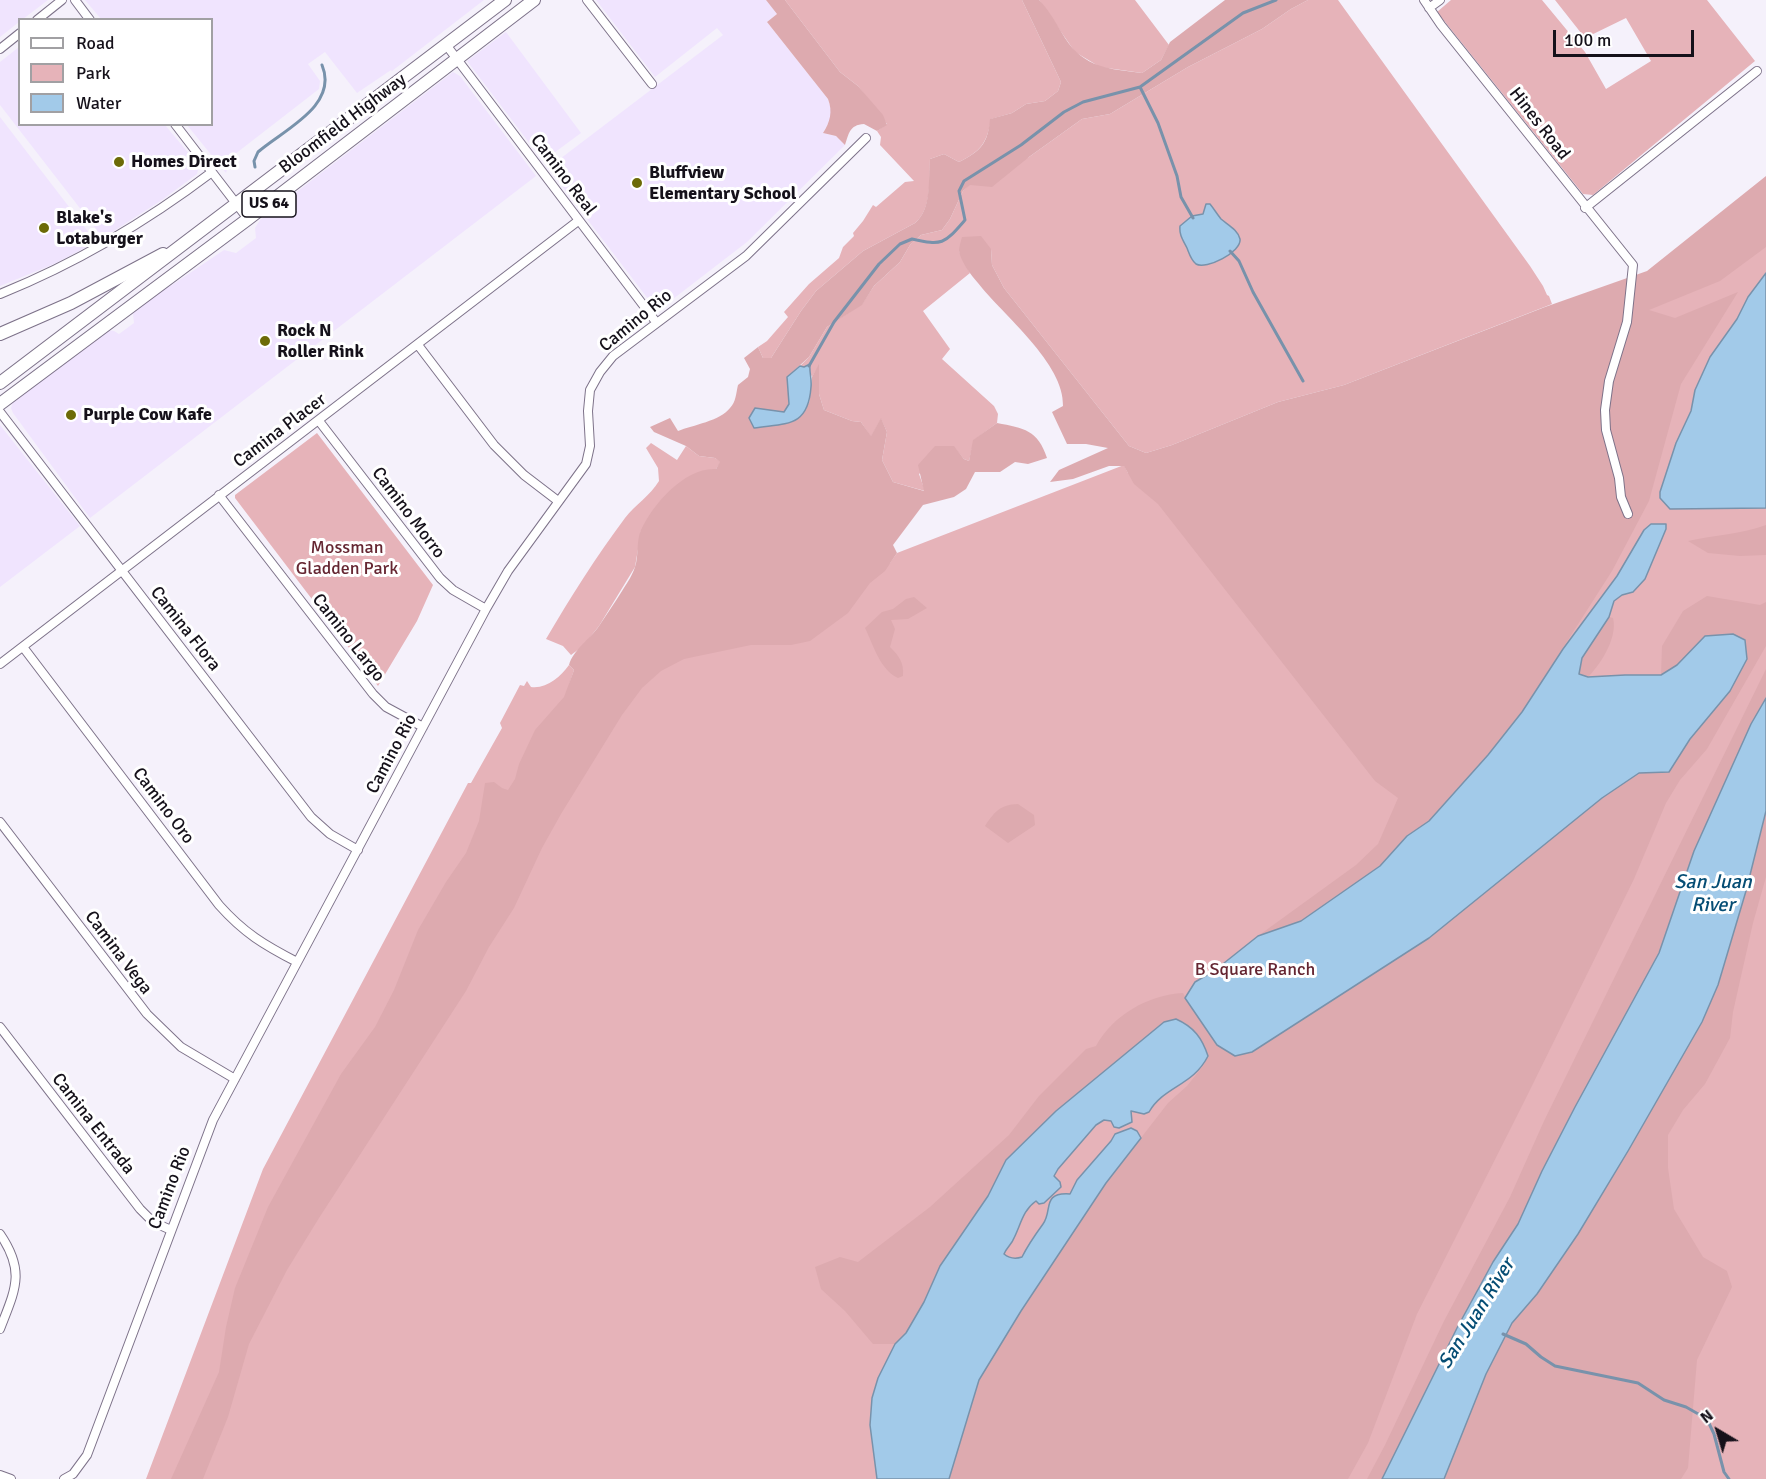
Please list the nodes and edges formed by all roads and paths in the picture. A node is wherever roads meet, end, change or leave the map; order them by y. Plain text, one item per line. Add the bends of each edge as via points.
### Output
1 (62, 0) edge
2 (75, 0) edge
3 (505, 0) edge
4 (534, 0) edge
5 (587, 0) edge
6 (1424, 0) edge
7 (1440, 0) edge
8 (1429, 8) junction
9 (40, 18) edge
10 (88, 18) edge
11 (18, 35) edge
12 (447, 46) junction
13 (0, 49) edge
14 (457, 60) junction
15 (1757, 71) dead end
16 (652, 84) dead end
17 (177, 126) edge
18 (866, 138) dead end
19 (212, 172) junction
20 (237, 204) junction
21 (1585, 208) junction
22 (248, 219) junction
23 (578, 221) junction
24 (190, 238) junction
25 (0, 294) edge
26 (656, 322) junction
27 (0, 334) edge
28 (418, 345) junction
29 (0, 382) edge
30 (0, 404) edge
31 (0, 412) edge
32 (319, 421) junction
33 (219, 495) junction
34 (558, 501) junction
35 (1628, 514) dead end
36 (121, 571) junction
37 (486, 609) junction
38 (23, 646) junction
39 (0, 664) edge
40 (423, 728) junction
41 (0, 822) edge
42 (358, 850) junction
43 (297, 962) junction
44 (0, 1027) edge
45 (235, 1079) junction
46 (171, 1230) junction
47 (0, 1234) edge
48 (0, 1329) edge
49 (0, 1475) edge
50 (11, 1479) edge
51 (64, 1479) edge

1 - 9 street
2 - 10 street
3 - 12 main road, Bloomfield Highway / US 64
4 - 14 main road, Bloomfield Highway / US 64
5 - 16 street
6 - 8 street, Hines Road
7 - 8 street
8 - 21 street, Hines Road
11 - 13 street
12 - 14 street, Camino Real
12 - 20 main road, Bloomfield Highway / US 64
14 - 22 main road, Bloomfield Highway / US 64
14 - 23 street, Camino Real
15 - 21 street
17 - 19 street
18 - 26 street, Camino Rio via 746,256
19 - 20 street
19 - 25 street via 104,245
20 - 22 street
20 - 24 main road, Bloomfield Highway / US 64
21 - 35 street, Hines Road via 1633,265 1627,322 1609,381 1605,410 1606,430
22 - 30 main road, Bloomfield Highway / US 64
23 - 26 street, Camino Real
23 - 28 street, Camina Placer
24 - 27 main road via 71,303
24 - 29 main road, Bloomfield Highway / US 64
26 - 34 street, Camino Rio via 613,356 590,390 590,446 586,464
28 - 32 street, Camina Placer
28 - 34 street via 494,445
31 - 36 street, Camina Flora
32 - 33 street, Camina Placer
32 - 37 street, Camino Morro via 434,572 453,590
33 - 36 street, Camina Placer
33 - 40 street, Camino Largo via 373,694 386,707
34 - 37 street, Camino Rio
36 - 38 street, Camina Placer
36 - 42 street, Camina Flora via 311,817
37 - 40 street, Camino Rio
38 - 39 street, Camina Placer
38 - 43 street, Camino Oro via 236,924 257,941
40 - 42 street, Camino Rio
41 - 45 street, Camina Vega via 147,1014 182,1047
42 - 43 street, Camino Rio
43 - 45 street, Camino Rio
44 - 46 street, Camina Entrada via 140,1209 153,1222
45 - 46 street, Camino Rio via 205,1138
46 - 51 street, Camino Rio via 87,1455 73,1474
47 - 48 street via 16,1267 16,1288
49 - 50 street

